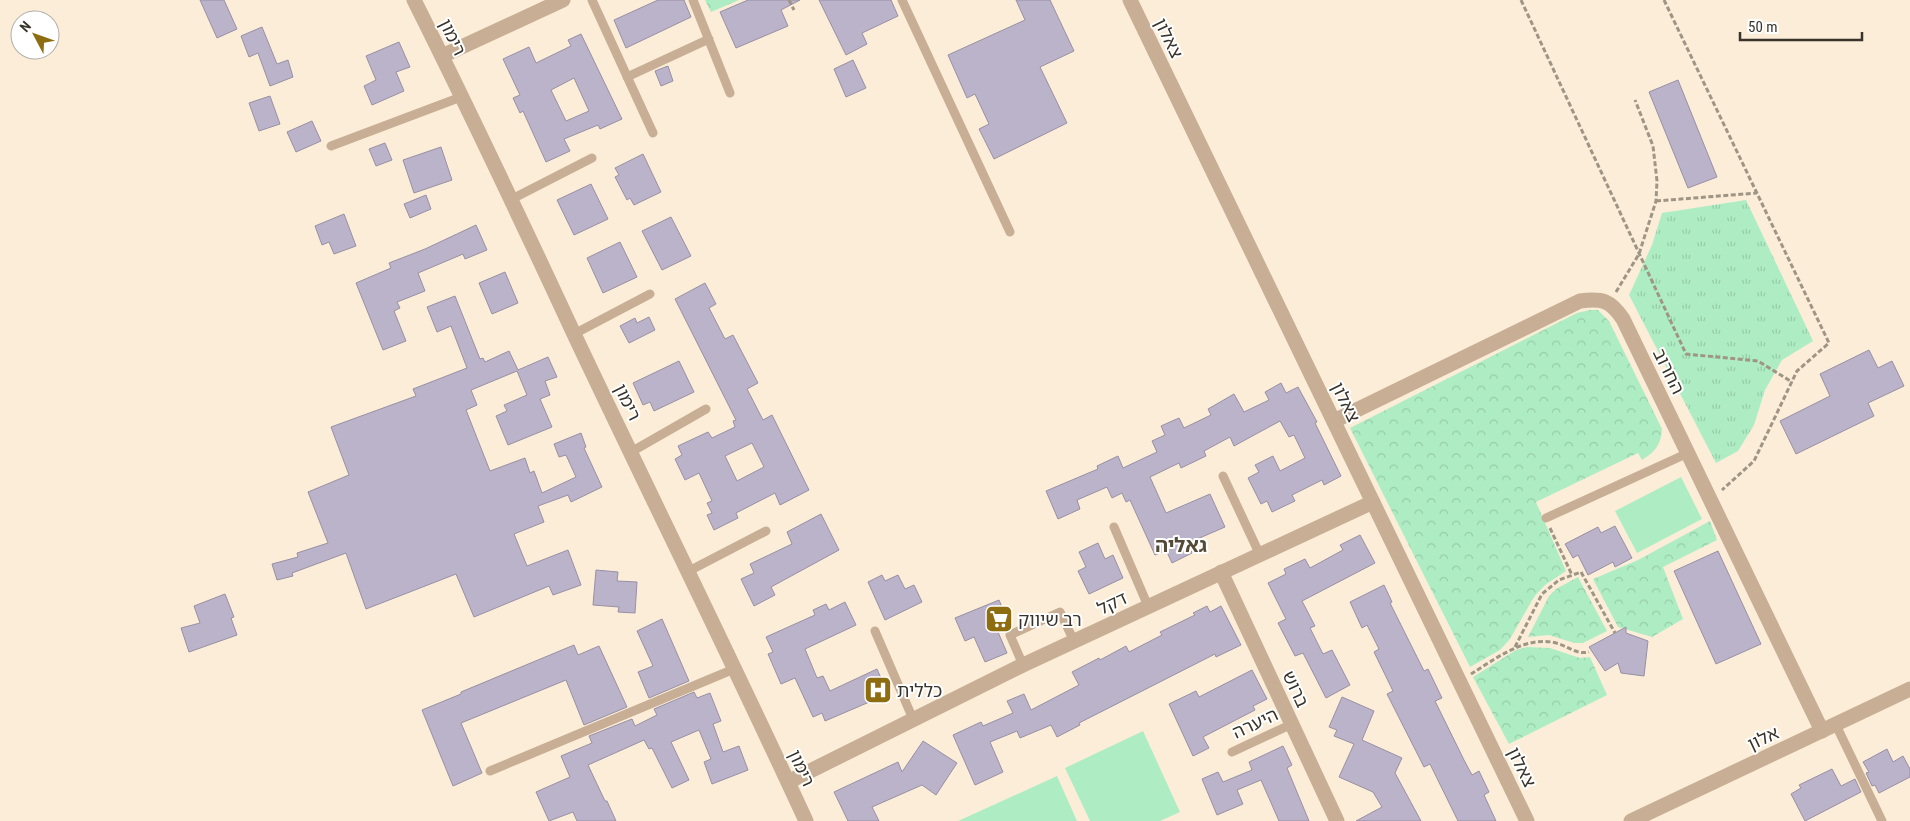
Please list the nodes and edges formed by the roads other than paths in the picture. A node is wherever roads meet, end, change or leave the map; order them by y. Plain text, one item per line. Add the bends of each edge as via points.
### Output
1 (414, 0) edge
2 (563, 0) edge
3 (592, 0) edge
4 (694, 0) edge
5 (902, 0) edge
6 (1130, 0) edge
7 (709, 40) junction
8 (442, 56) junction
9 (627, 76) junction
10 (730, 92) dead end
11 (461, 97) junction
12 (652, 133) dead end
13 (331, 146) dead end
14 (592, 158) dead end
15 (512, 199) junction
16 (1010, 232) dead end
17 (650, 294) dead end
18 (574, 334) junction
19 (706, 409) dead end
20 (1334, 421) junction
21 (631, 452) junction
22 (1688, 453) junction
23 (1223, 476) dead end
24 (1373, 502) junction
25 (1546, 518) road end
26 (1114, 527) dead end
27 (766, 531) dead end
28 (1260, 555) junction
29 (687, 572) junction
30 (1222, 572) junction
31 (1148, 606) junction
32 (875, 631) dead end
33 (1074, 641) junction
34 (1023, 665) junction
35 (734, 670) junction
36 (1910, 689) edge
37 (913, 719) junction
38 (1292, 724) junction
39 (1829, 728) junction
40 (1232, 752) dead end
41 (490, 771) dead end
42 (788, 782) junction
43 (806, 821) edge
44 (1337, 821) edge
45 (1527, 821) edge
46 (1631, 821) edge
47 (1882, 821) edge

1 - 8 street, רימון
2 - 8 street
3 - 9 lane
4 - 7 lane
5 - 16 lane
6 - 20 street, צאלון
7 - 9 lane
7 - 10 lane
8 - 11 street, רימון
9 - 12 lane
11 - 13 lane
11 - 15 street, רימון
14 - 15 lane
15 - 18 street, רימון
17 - 18 lane
18 - 21 street, רימון
19 - 21 lane
20 - 22 street, החרוב via 1580,302 1601,300 1609,303 1623,319
20 - 24 street, צאלון
21 - 29 street, רימון
22 - 25 lane
22 - 39 street, החרוב
23 - 28 lane
24 - 28 street, דקל
24 - 45 street, צאלון
26 - 31 lane
27 - 29 lane
28 - 30 street, דקל
29 - 35 street, רימון
30 - 31 street, דקל
30 - 38 street, ברוש
31 - 33 street, דקל
32 - 37 lane
33 - 34 street, דקל
33 - 34 lane via 1060,612 1010,635
34 - 37 street, דקל
35 - 41 lane
35 - 42 street, רימון
36 - 39 street, אלון
37 - 42 street, דקל
38 - 40 lane, היערה
38 - 44 street, ברוש
39 - 46 street, אלון
39 - 47 lane
42 - 43 street, רימון

